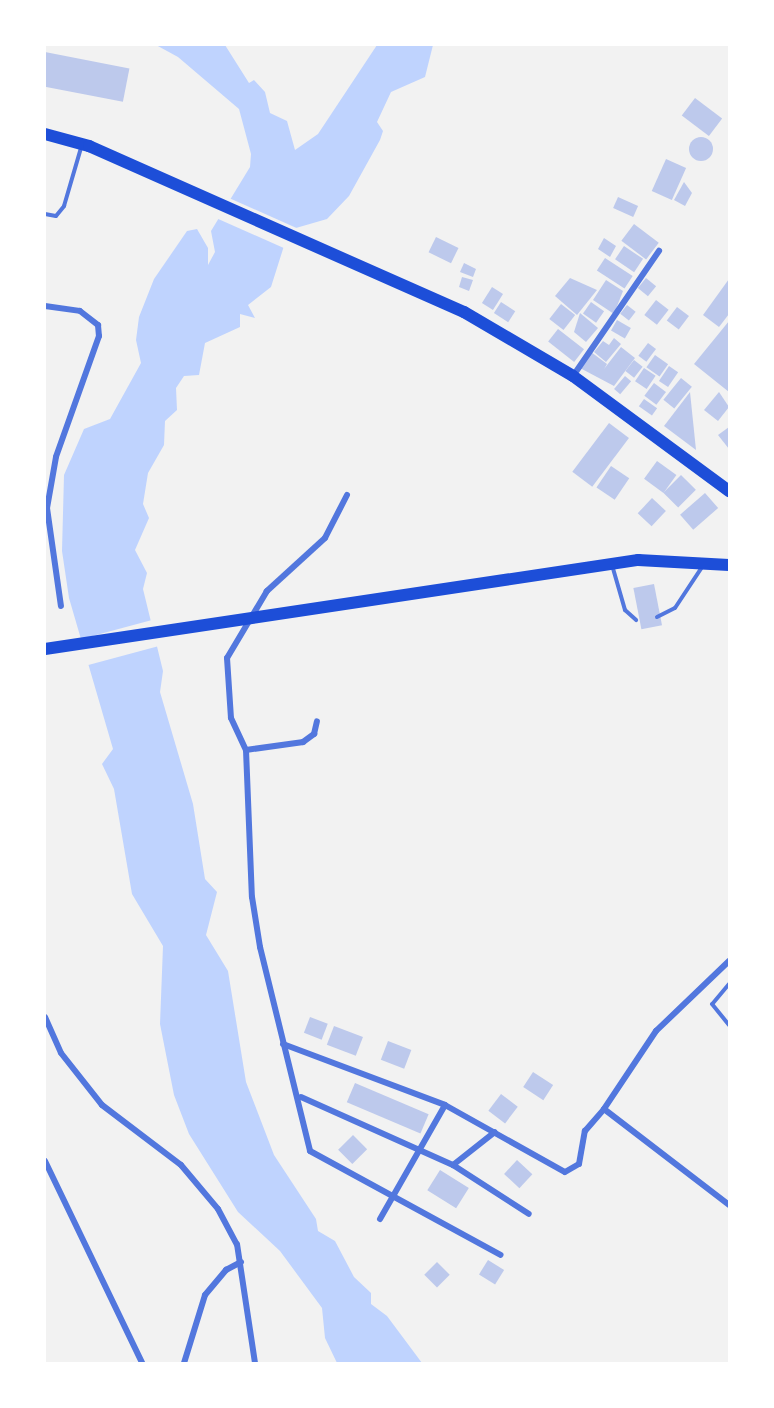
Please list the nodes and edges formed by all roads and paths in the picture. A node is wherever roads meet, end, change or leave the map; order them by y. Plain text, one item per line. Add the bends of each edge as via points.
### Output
1 (45, 134) edge
2 (85, 145) junction
3 (45, 214) edge
4 (660, 251) dead end
5 (45, 306) edge
6 (573, 376) junction
7 (729, 491) edge
8 (346, 495) dead end
9 (46, 508) edge
10 (705, 561) junction
11 (611, 564) junction
12 (729, 565) edge
13 (61, 606) dead end
14 (657, 617) dead end
15 (636, 620) dead end
16 (45, 649) edge
17 (317, 721) dead end
18 (246, 750) junction
19 (729, 961) edge
20 (729, 984) edge
21 (45, 1017) edge
22 (729, 1025) edge
23 (283, 1044) junction
24 (301, 1097) junction
25 (445, 1104) junction
26 (604, 1109) junction
27 (495, 1132) junction
28 (420, 1149) junction
29 (45, 1161) edge
30 (453, 1165) junction
31 (395, 1193) junction
32 (729, 1205) edge
33 (529, 1214) dead end
34 (380, 1219) dead end
35 (501, 1255) dead end
36 (241, 1262) junction
37 (142, 1363) edge
38 (184, 1363) edge
39 (255, 1363) edge

1 - 2 main road
2 - 3 lane via 64,206 56,216
2 - 6 main road via 464,312
4 - 6 street
5 - 9 street via 80,311 98,325 99,336 56,457
6 - 7 main road
8 - 18 street via 325,538 267,591 232,645 227,658 231,718
9 - 13 street
10 - 11 main road
10 - 12 main road
10 - 14 lane via 675,608
11 - 15 lane via 625,610
11 - 16 main road
17 - 18 street via 314,734 303,742
18 - 23 street via 252,897
19 - 26 street via 656,1031
20 - 22 lane via 712,1004
21 - 36 street via 61,1053 102,1105 172,1158 201,1187 229,1228
23 - 24 street
23 - 25 street
24 - 28 street
24 - 31 street via 306,1144 326,1164
25 - 27 street
25 - 28 street
26 - 27 street via 585,1131 579,1164 571,1172
26 - 32 street
27 - 30 street
28 - 30 street
28 - 31 street
29 - 37 street
30 - 33 street
31 - 34 street
31 - 35 street
36 - 38 street via 226,1270 206,1296
36 - 39 street

